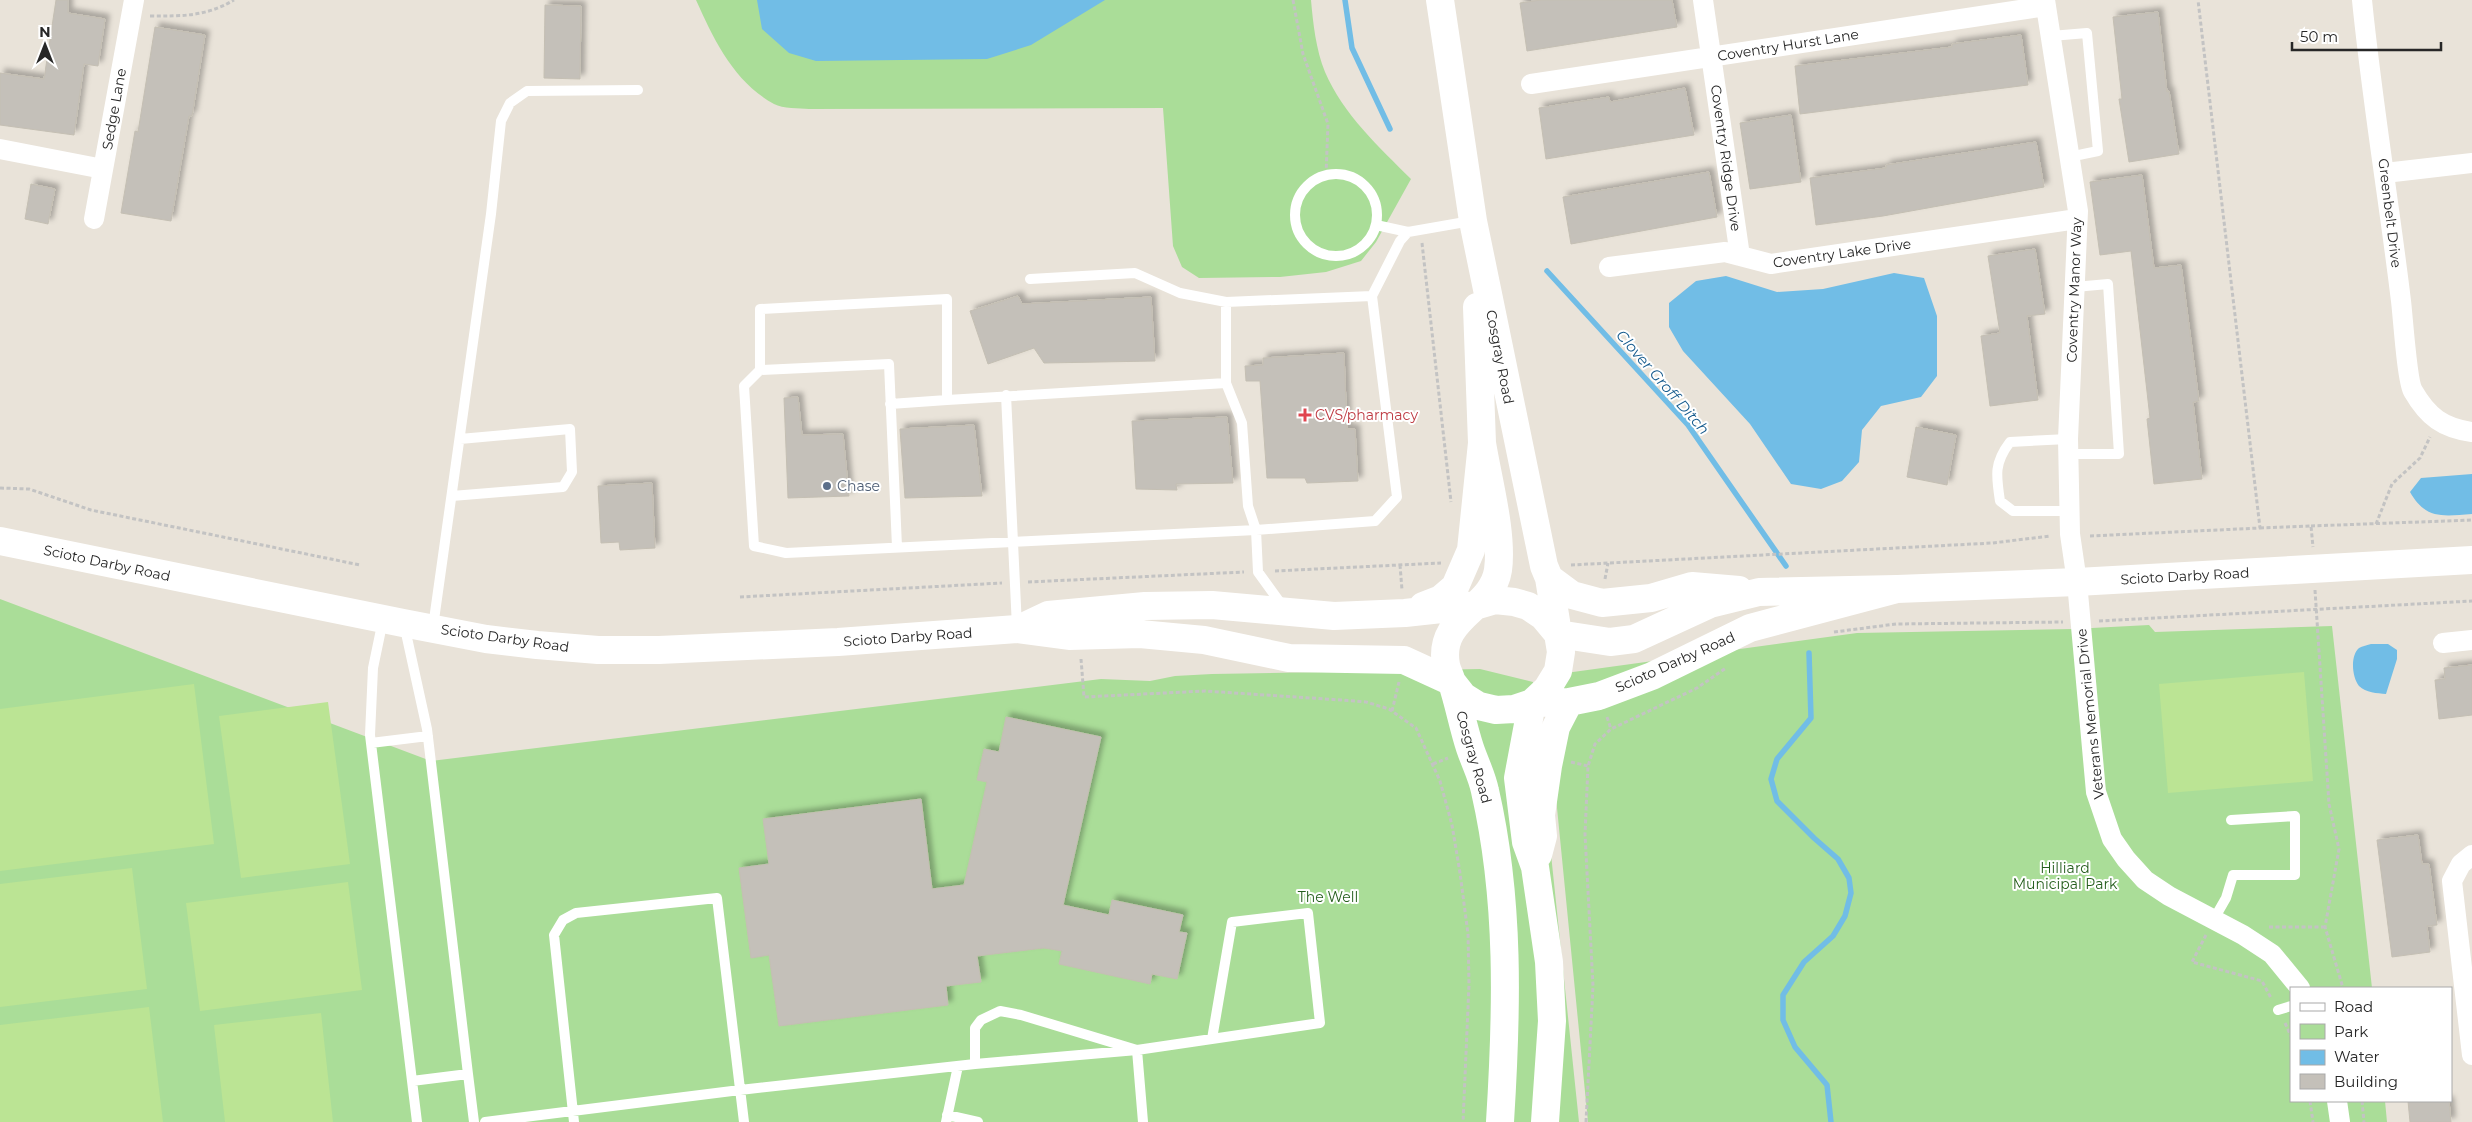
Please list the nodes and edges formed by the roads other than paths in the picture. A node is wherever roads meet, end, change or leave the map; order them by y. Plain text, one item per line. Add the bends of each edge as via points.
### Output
1 (1440, 0) edge
2 (1703, 0) edge
3 (2362, 0) edge
4 (2046, 3) edge
5 (133, 8) edge
6 (2050, 36) junction
7 (1712, 57) junction
8 (1530, 84) dead end
9 (638, 90) dead end
10 (0, 149) edge
11 (2069, 157) junction
12 (2472, 163) edge
13 (104, 169) junction
14 (2385, 173) junction
15 (94, 219) dead end
16 (2077, 220) junction
17 (1473, 221) junction
18 (1376, 225) junction
19 (1408, 232) junction
20 (1740, 256) junction
21 (1609, 267) dead end
22 (1030, 279) dead end
23 (2075, 287) junction
24 (1372, 296) junction
25 (1226, 302) junction
26 (760, 370) junction
27 (1226, 383) junction
28 (1006, 396) junction
29 (948, 400) junction
30 (890, 404) junction
31 (2472, 432) edge
32 (460, 439) junction
33 (1482, 443) junction
34 (2068, 447) junction
35 (452, 496) junction
36 (2069, 511) junction
37 (1256, 530) junction
38 (0, 541) edge
39 (1014, 541) junction
40 (897, 547) junction
41 (2472, 560) edge
42 (1550, 578) junction
43 (2077, 582) junction
44 (1897, 589) junction
45 (1759, 592) junction
46 (1404, 602) junction
47 (1478, 605) junction
48 (1286, 611) junction
49 (393, 621) junction
50 (432, 628) junction
51 (1017, 630) junction
52 (1558, 634) junction
53 (2472, 640) edge
54 (2443, 643) dead end
55 (1452, 682) junction
56 (1569, 702) junction
57 (1532, 704) junction
58 (428, 736) junction
59 (370, 743) junction
60 (2231, 820) dead end
61 (2472, 855) edge
62 (1535, 867) junction
63 (2214, 919) junction
64 (2299, 987) edge
65 (2290, 1006) edge
66 (2278, 1010) road end
67 (1212, 1039) junction
68 (1138, 1050) junction
69 (2472, 1055) edge
70 (975, 1064) junction
71 (958, 1066) junction
72 (468, 1074) junction
73 (412, 1081) junction
74 (740, 1090) junction
75 (2337, 1102) edge
76 (573, 1110) junction
77 (946, 1118) edge
78 (417, 1122) edge
79 (474, 1122) edge
80 (484, 1122) edge
81 (574, 1122) edge
82 (744, 1122) edge
83 (978, 1122) edge
84 (1143, 1122) edge
85 (1500, 1122) edge
86 (1545, 1122) edge
87 (2340, 1122) edge

1 - 17 main road, Cosgray Road
2 - 7 street, Coventry Ridge Drive
3 - 14 street, Greenbelt Drive via 2369,73
4 - 6 street, Coventry Manor Way
4 - 7 street, Coventry Hurst Lane
5 - 13 street, Sedge Lane
6 - 11 street, Coventry Manor Way
6 - 11 lane via 2087,32 2098,151
7 - 8 street, Coventry Hurst Lane
7 - 20 street, Coventry Ridge Drive
9 - 32 lane via 527,91 510,103 501,121
10 - 13 street
11 - 16 street, Coventry Manor Way
12 - 14 street
13 - 15 street, Sedge Lane
14 - 31 street, Greenbelt Drive via 2412,390 2436,420 2452,429
16 - 20 street, Coventry Lake Drive via 1771,264
16 - 23 street, Coventry Manor Way
17 - 19 lane
17 - 33 main road, Cosgray Road
17 - 42 main road, Cosgray Road via 1522,466 1544,566
18 - 18 lane via 1375,201 1365,186 1350,176 1326,175 1311,182 1301,192 1296,206 1295,220 1308,245 1334,256 1348,254 1365,243
18 - 19 lane
19 - 24 lane
20 - 21 street, Coventry Lake Drive via 1724,252
22 - 25 lane via 1135,273 1180,293
23 - 34 street, Coventry Manor Way
23 - 34 lane via 2108,284 2119,454
24 - 25 lane
24 - 37 lane via 1397,496 1375,521
25 - 27 lane
26 - 29 lane via 760,309 948,299
26 - 30 lane via 889,364
26 - 40 lane via 744,386 754,546 786,553
27 - 28 lane
27 - 37 lane via 1242,423 1248,506
28 - 29 lane
28 - 39 lane
29 - 30 lane
30 - 40 lane
32 - 35 lane
32 - 35 lane via 570,429 572,472 562,487
33 - 46 main road, Cosgray Road via 1471,550 1466,567 1455,587 1441,598
33 - 47 main road, Cosgray Road via 1498,538 1498,571
34 - 36 street, Coventry Manor Way
34 - 36 lane via 2010,442 1999,456 1997,483 2000,501 2013,511
35 - 50 lane
36 - 43 street, Coventry Manor Way
37 - 39 lane
37 - 48 lane via 1258,572
38 - 49 main road, Scioto Darby Road
39 - 40 lane
39 - 51 lane
41 - 43 main road, Scioto Darby Road
42 - 45 main road, Scioto Darby Road via 1572,595 1602,603 1651,598 1692,586
42 - 52 main road, Cosgray Road
43 - 44 main road, Scioto Darby Road
43 - 63 street, Veterans Memorial Drive via 2096,792 2112,839 2145,880
44 - 45 main road, Scioto Darby Road
44 - 56 main road, Scioto Darby Road via 1750,628 1652,676 1599,696
45 - 52 main road, Scioto Darby Road via 1710,604 1634,639 1610,642
46 - 47 main road, Scioto Darby Road
46 - 48 main road, Scioto Darby Road via 1334,616
47 - 52 main road, Scioto Darby Road via 1495,600 1528,606 1543,616
47 - 55 main road, Cosgray Road via 1463,615 1452,630 1446,648 1446,665
48 - 51 main road, Scioto Darby Road via 1212,605 1145,606 1048,615
49 - 50 main road, Scioto Darby Road
49 - 58 lane
49 - 59 lane via 373,668
50 - 51 main road, Scioto Darby Road via 486,639 598,650 819,643
51 - 55 main road, Scioto Darby Road via 1069,636 1140,634 1204,640 1290,658 1404,660
52 - 57 main road, Cosgray Road via 1561,652 1558,671 1548,689
53 - 54 street
55 - 57 main road, Scioto Darby Road via 1463,696 1479,706 1496,710
55 - 85 main road, Cosgray Road via 1485,789 1499,875 1506,1003
56 - 57 main road, Scioto Darby Road
56 - 62 main road via 1556,728 1541,815 1543,836
57 - 62 main road via 1518,778 1526,842
58 - 59 lane
58 - 72 lane
59 - 73 lane
60 - 63 lane via 2295,816 2295,875 2233,875 2226,898
61 - 69 street via 2461,864 2452,881
62 - 86 main road via 1550,962 1552,1021
63 - 64 street, Veterans Memorial Drive via 2272,954
65 - 66 lane
67 - 67 lane via 1320,1023 1308,913 1232,922
67 - 68 lane
68 - 70 lane
68 - 70 lane via 1000,1011 981,1020 975,1028
68 - 84 lane
70 - 71 lane
71 - 74 lane
71 - 77 lane
72 - 73 lane
72 - 79 lane
73 - 78 lane
74 - 76 lane
74 - 76 lane via 717,898 576,913 563,920 554,935
74 - 82 lane
75 - 87 street
76 - 80 lane
76 - 81 lane
77 - 83 lane

